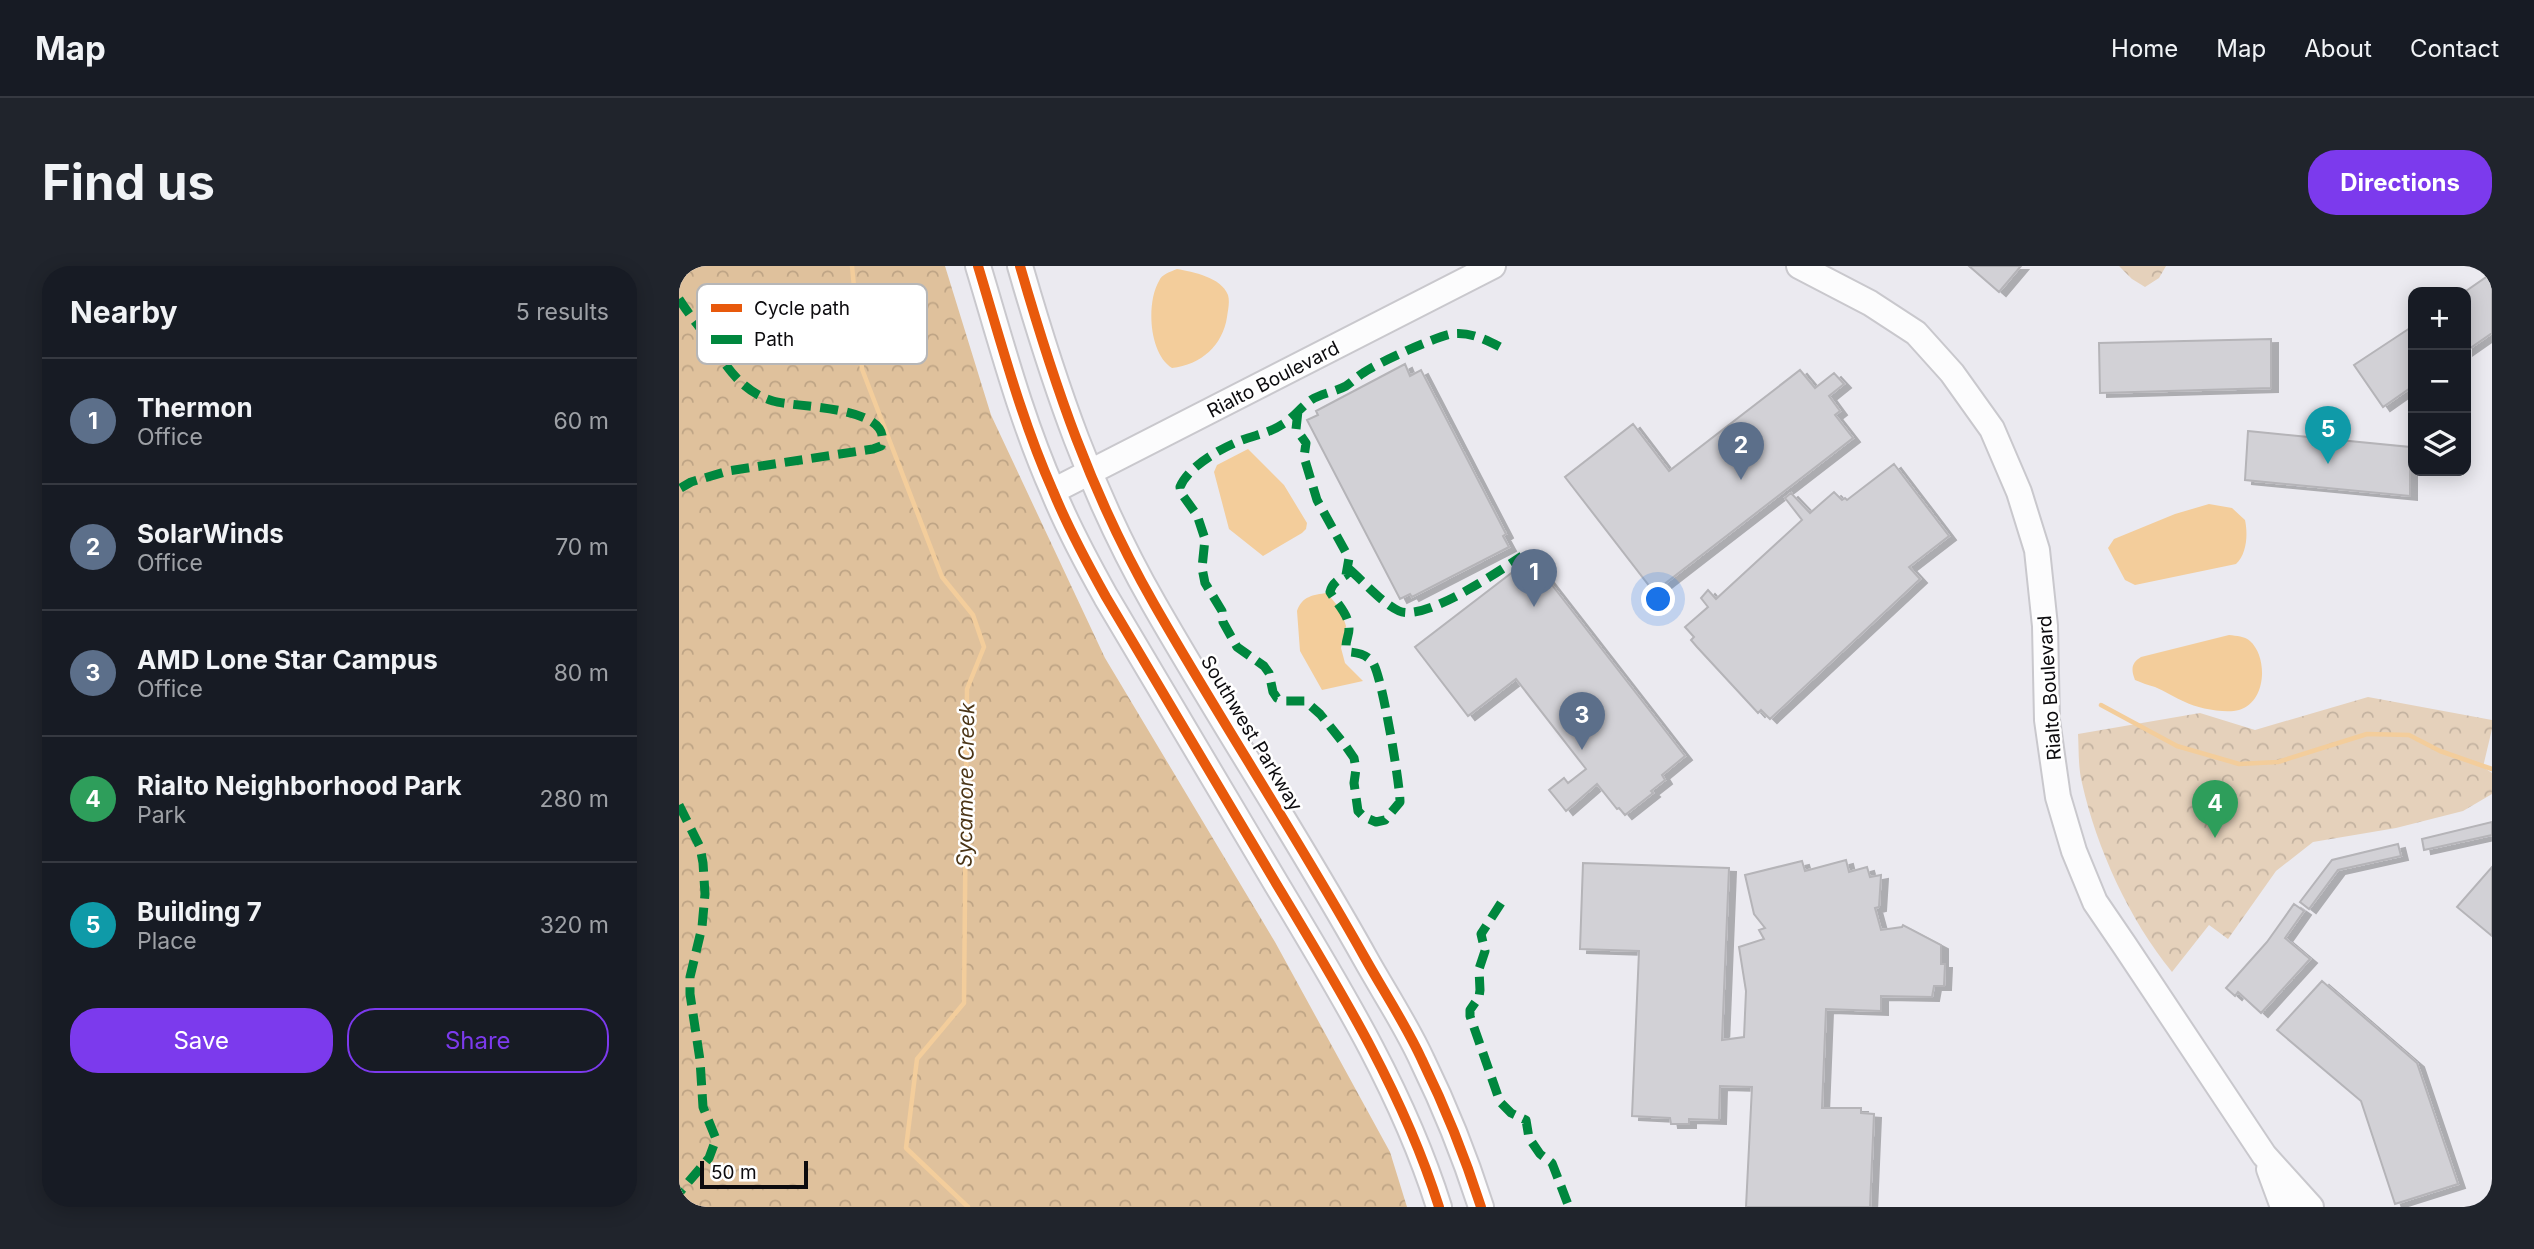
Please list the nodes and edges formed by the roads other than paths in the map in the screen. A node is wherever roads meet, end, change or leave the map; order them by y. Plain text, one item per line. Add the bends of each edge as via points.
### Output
1 (978, 266) edge
2 (1020, 266) edge
3 (1493, 266) edge
4 (1798, 266) edge
5 (1089, 474) junction
6 (1052, 491) junction
7 (1340, 913) junction
8 (1307, 934) junction
9 (2264, 1155) junction
10 (1439, 1207) edge
11 (1481, 1207) edge
12 (2283, 1207) edge
13 (2311, 1207) edge

1 - 6 main road
2 - 5 main road, Southwest Parkway via 1062,404
3 - 5 main road, Rialto Boulevard
4 - 9 main road, Rialto Boulevard via 1916,333 1992,429 2037,550 2045,626 2047,720 2058,797 2074,851 2095,901
5 - 6 main road, Rialto Boulevard
5 - 7 main road, Southwest Parkway via 1154,604
6 - 8 main road via 1106,597
7 - 8 main road
7 - 11 main road, Southwest Parkway via 1422,1059
8 - 10 main road via 1392,1088
9 - 12 main road, Rialto Boulevard
9 - 13 main road, Rialto Boulevard

